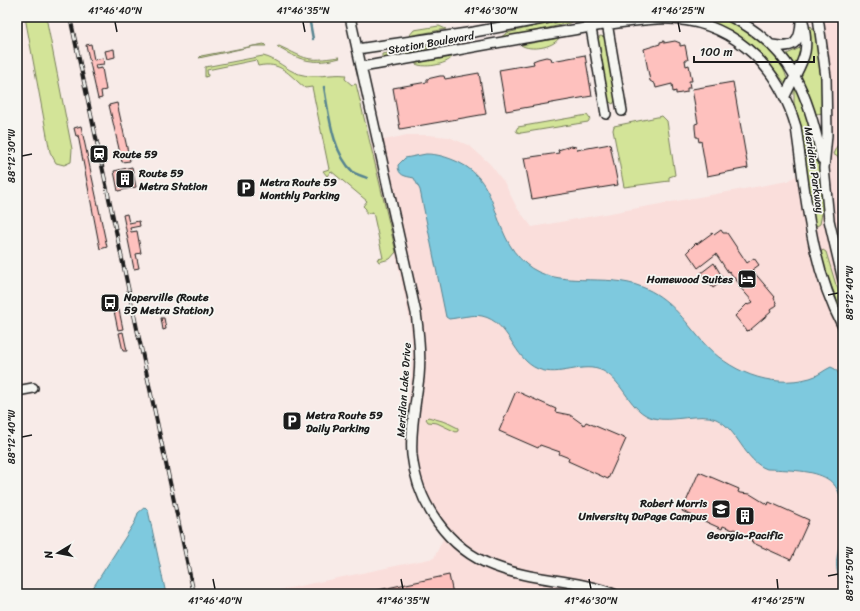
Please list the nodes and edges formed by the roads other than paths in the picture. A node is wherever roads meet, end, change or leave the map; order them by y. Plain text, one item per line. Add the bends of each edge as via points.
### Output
1 (350, 17) edge
2 (554, 17) edge
3 (589, 17) edge
4 (731, 17) edge
5 (801, 17) edge
6 (818, 17) edge
7 (606, 21) edge
8 (591, 27) junction
9 (772, 45) junction
10 (357, 49) junction
11 (361, 67) junction
12 (795, 76) junction
13 (785, 96) junction
14 (622, 111) dead end
15 (606, 114) dead end
16 (824, 168) junction
17 (843, 280) edge
18 (843, 327) edge
19 (33, 388) dead end
20 (17, 391) edge
21 (614, 594) edge

1 - 10 street, Meridian Lake Drive
2 - 10 street, Station Boulevard
3 - 8 street
4 - 9 street
5 - 9 street via 800,34 796,42 789,47
5 - 12 street via 806,34 806,54
6 - 16 street, Meridian Parkway via 826,76 827,134
7 - 8 street, Station Boulevard
7 - 13 street, Station Boulevard via 683,20 717,30 750,50 776,79
7 - 14 street
8 - 11 street, Station Boulevard
8 - 15 street
9 - 12 street
10 - 11 street, Meridian Lake Drive
11 - 21 street, Meridian Lake Drive via 416,313 420,353 412,454 418,484 427,504 446,533 458,545 483,562 507,571 587,586
12 - 13 street
12 - 16 street via 807,100
13 - 18 street, Meridian Parkway via 796,127 807,216 816,258 828,297
16 - 17 street, Meridian Parkway via 831,234
19 - 20 street

